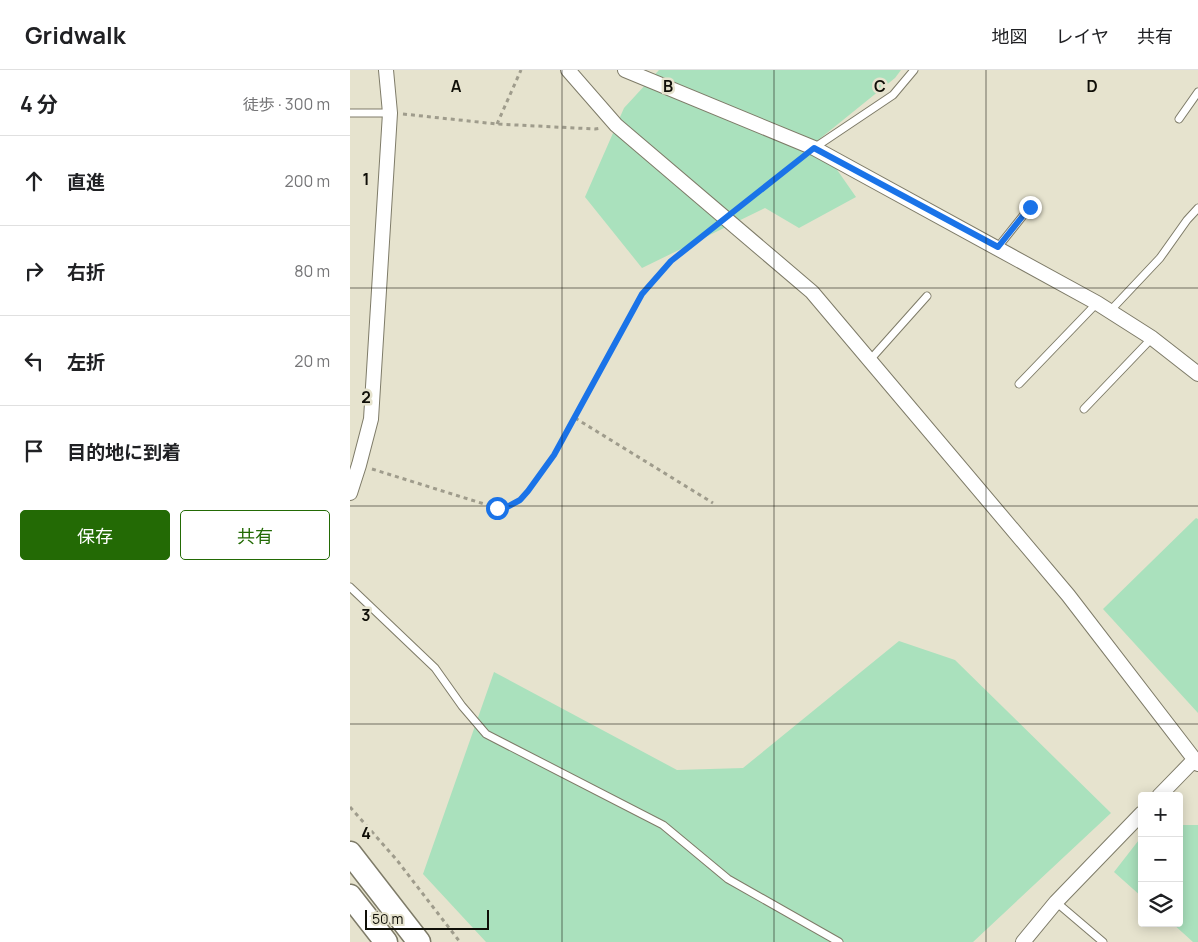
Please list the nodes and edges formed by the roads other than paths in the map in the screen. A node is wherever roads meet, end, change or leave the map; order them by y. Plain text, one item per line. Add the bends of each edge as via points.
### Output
1 (386, 70) edge
2 (568, 70) edge
3 (625, 70) edge
4 (914, 70) edge
5 (1198, 92) edge
6 (350, 113) edge
7 (390, 113) junction
8 (1179, 119) dead end
9 (814, 148) junction
10 (1030, 207) dead end
11 (1198, 208) edge
12 (998, 247) junction
13 (928, 296) dead end
14 (1097, 303) junction
15 (1110, 311) junction
16 (1152, 338) junction
17 (869, 361) junction
18 (1198, 374) edge
19 (1019, 384) dead end
20 (1084, 409) dead end
21 (350, 493) edge
22 (350, 587) edge
23 (1196, 762) edge
24 (1163, 792) edge
25 (1138, 817) edge
26 (350, 853) edge
27 (350, 896) edge
28 (1056, 902) junction
29 (386, 942) edge
30 (419, 942) edge
31 (839, 942) edge
32 (1023, 942) edge
33 (1103, 942) edge

1 - 7 street
2 - 17 street via 616,125 812,292
3 - 9 street
4 - 9 lane via 893,95
5 - 8 lane
6 - 7 lane
7 - 21 street via 370,419
9 - 12 street
10 - 12 lane
11 - 15 lane via 1160,258
12 - 14 street
13 - 17 lane
14 - 15 street
14 - 19 lane
15 - 16 street
16 - 18 street
16 - 20 lane
17 - 23 street via 1068,595
22 - 31 lane via 435,668 486,734 663,825 728,879
23 - 24 street
25 - 28 street
26 - 30 main road
27 - 29 main road
28 - 32 street
28 - 33 lane

